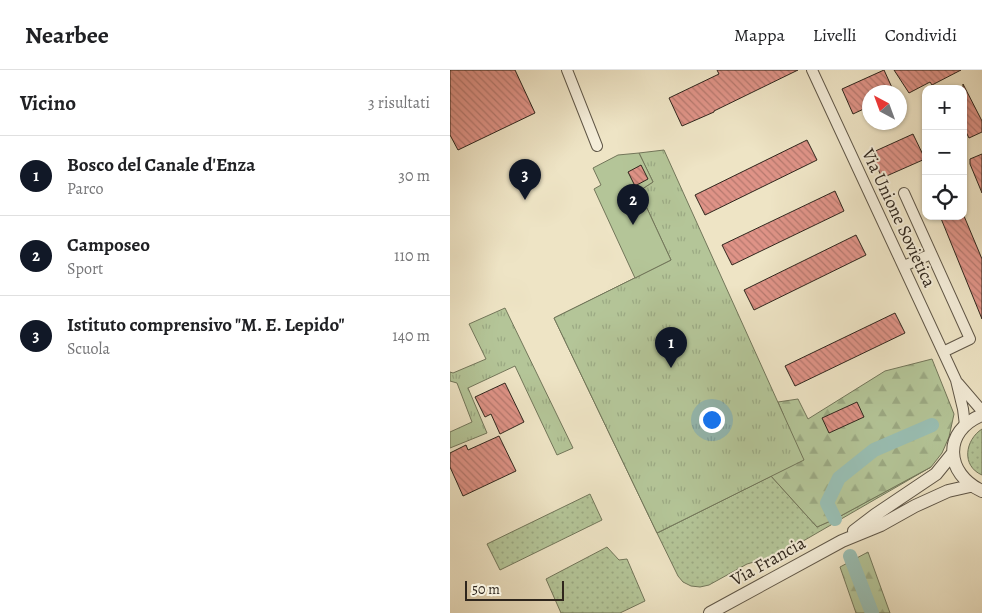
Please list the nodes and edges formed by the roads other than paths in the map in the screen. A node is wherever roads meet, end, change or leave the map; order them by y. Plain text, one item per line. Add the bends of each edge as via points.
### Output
1 (567, 70) edge
2 (812, 70) edge
3 (597, 146) dead end
4 (904, 193) dead end
5 (931, 254) junction
6 (904, 266) junction
7 (943, 352) junction
8 (956, 380) junction
9 (982, 411) edge
10 (982, 415) edge
11 (965, 425) junction
12 (953, 453) junction
13 (976, 489) edge
14 (842, 541) junction
15 (710, 613) edge

1 - 3 street
2 - 6 street, Via Unione Sovietica
4 - 5 street
5 - 6 street
5 - 7 street via 970,339
6 - 7 street, Via Unione Sovietica
7 - 8 street, Via Unione Sovietica
8 - 9 street, Via Unione Sovietica
8 - 11 street, Via Unione Sovietica
10 - 11 street
11 - 12 street, Via Francia via 958,433
12 - 13 street, Via Francia via 961,477
12 - 14 street, Via Francia via 936,474
13 - 14 street, Via Francia via 948,491
14 - 15 street, Via Francia

